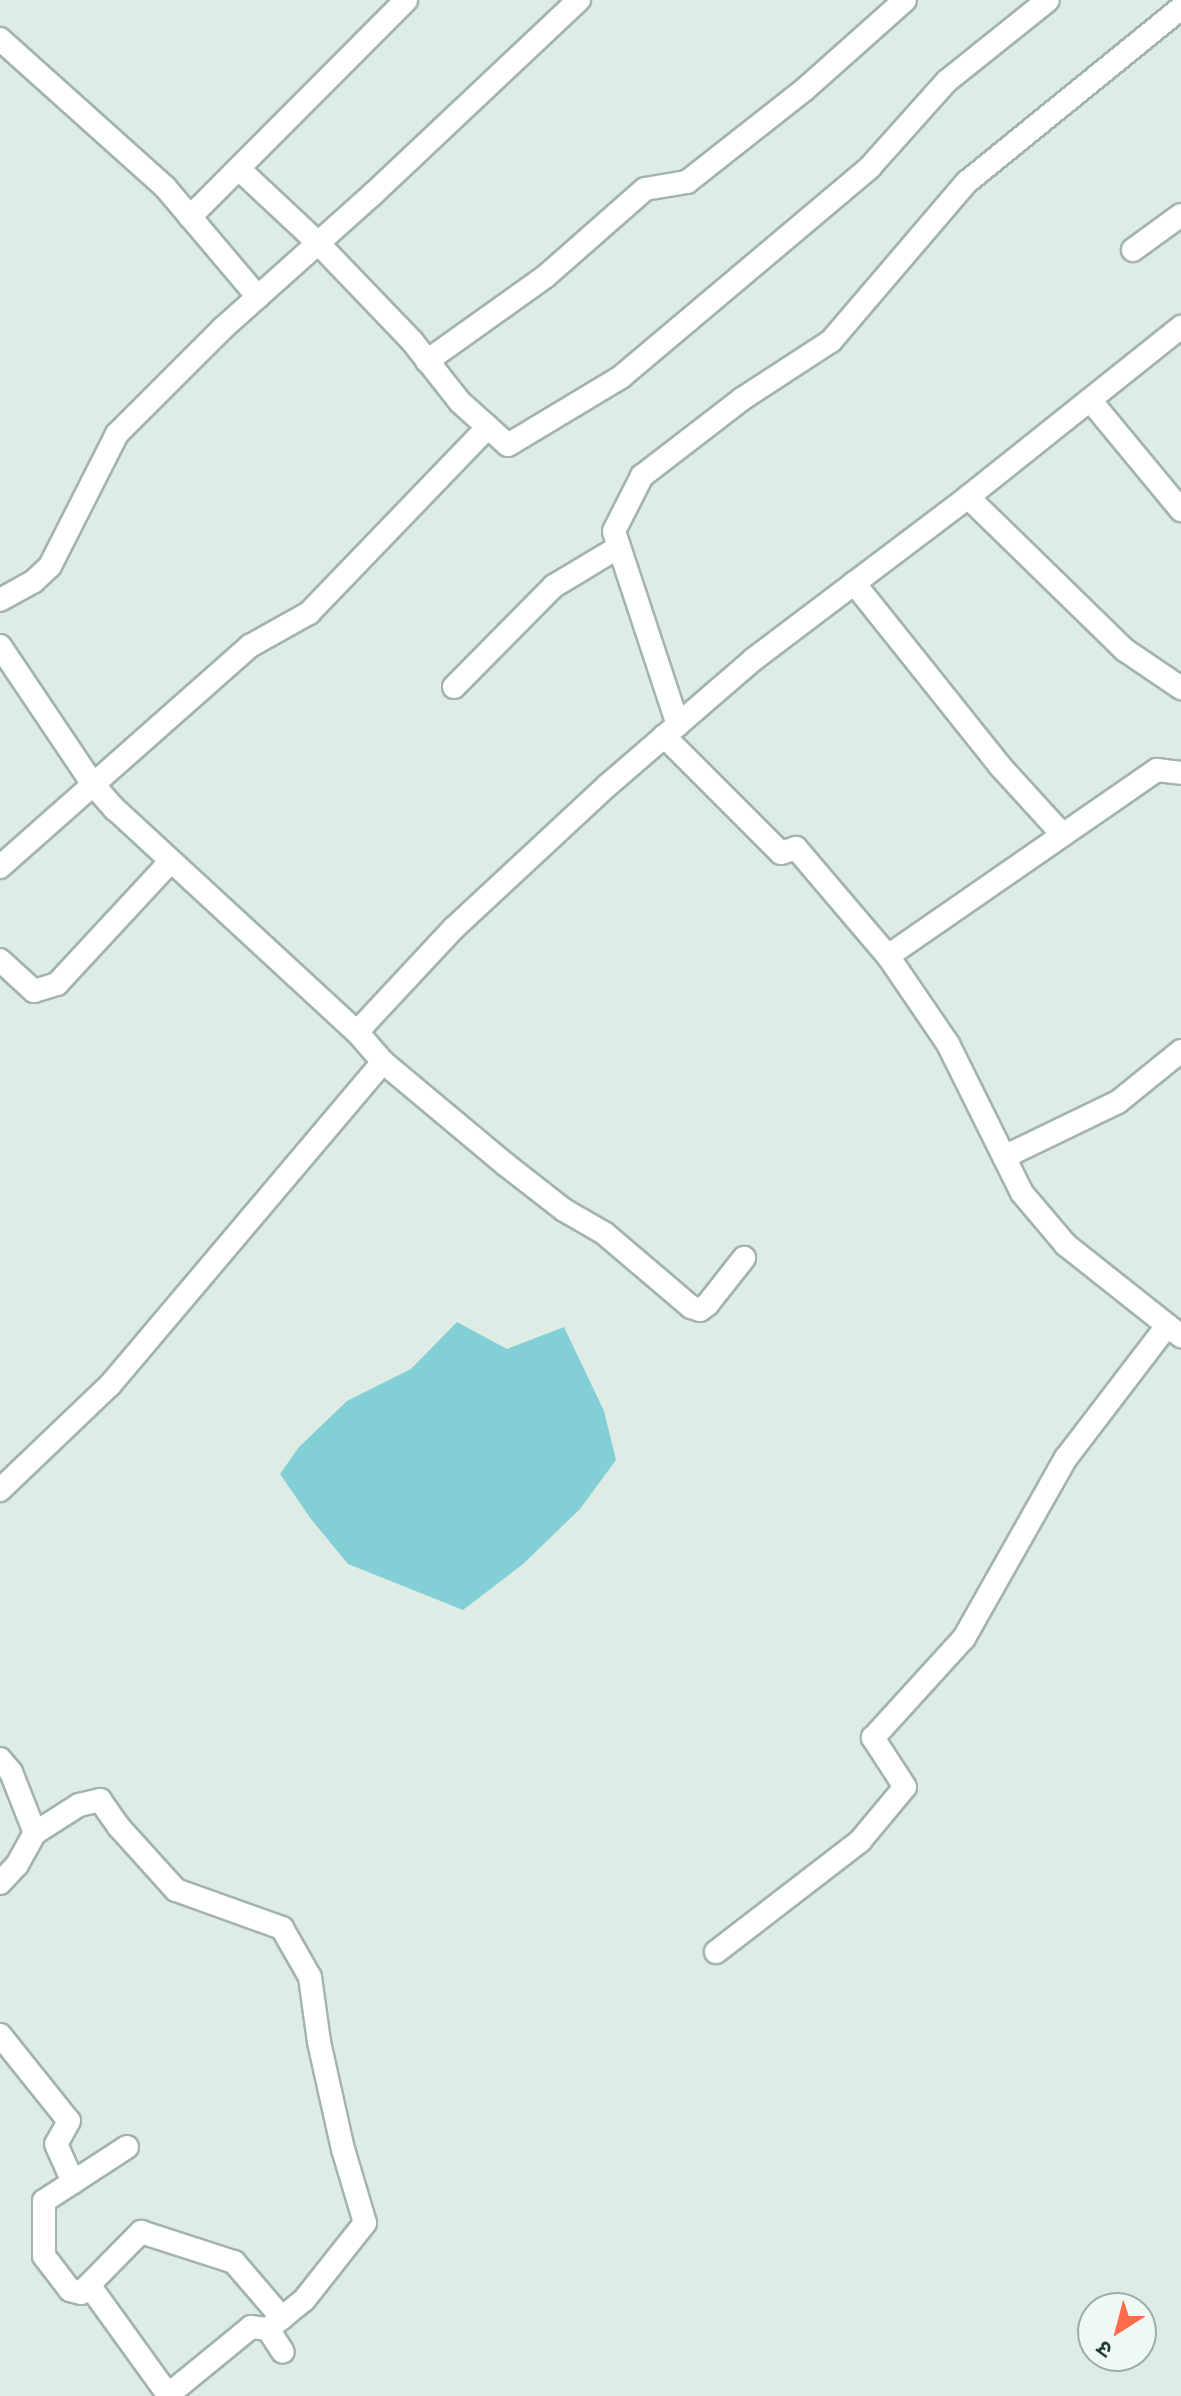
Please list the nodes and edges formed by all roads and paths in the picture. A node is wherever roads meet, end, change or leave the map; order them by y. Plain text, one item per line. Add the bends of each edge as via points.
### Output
1 (406, 0) edge
2 (579, 0) edge
3 (905, 0) edge
4 (1048, 0) edge
5 (1181, 8) edge
6 (0, 39) edge
7 (239, 169) junction
8 (1181, 215) edge
9 (190, 217) junction
10 (318, 243) junction
11 (1133, 250) dead end
12 (258, 297) junction
13 (1181, 327) edge
14 (427, 361) junction
15 (1090, 400) junction
16 (488, 427) junction
17 (968, 497) junction
18 (1181, 510) edge
19 (619, 547) junction
20 (854, 583) junction
21 (0, 600) edge
22 (0, 646) edge
23 (454, 687) dead end
24 (1181, 688) edge
25 (671, 730) junction
26 (1181, 773) edge
27 (92, 783) junction
28 (1063, 835) junction
29 (170, 862) junction
30 (0, 867) edge
31 (888, 956) junction
32 (0, 960) edge
33 (357, 1032) junction
34 (1181, 1051) edge
35 (383, 1062) junction
36 (1004, 1157) junction
37 (744, 1258) dead end
38 (1174, 1331) edge
39 (0, 1490) edge
40 (0, 1759) edge
41 (35, 1833) junction
42 (0, 1883) edge
43 (716, 1952) dead end
44 (0, 2035) edge
45 (127, 2147) dead end
46 (73, 2182) junction
47 (89, 2285) junction
48 (275, 2323) junction
49 (283, 2352) dead end
50 (168, 2396) edge

1 - 7 street
2 - 10 street
3 - 14 street via 804,90 687,182 645,189 546,276
4 - 16 street via 947,81 870,167 621,377 508,445
5 - 19 street via 967,182 831,341 742,399 642,476 614,531
6 - 9 street via 165,187
7 - 9 street
7 - 10 street
8 - 11 street
9 - 12 street
10 - 12 street
10 - 14 street
12 - 21 street via 117,434 50,566
13 - 15 street
14 - 16 street
15 - 17 street
15 - 18 street
16 - 27 street via 309,613 250,646
17 - 20 street
17 - 24 street via 1125,650
19 - 23 street via 554,586
19 - 25 street
20 - 25 street
20 - 28 street via 1000,766
22 - 27 street
25 - 31 street via 781,853 796,848
25 - 33 street via 454,928
26 - 28 street via 1157,770
27 - 29 street
27 - 30 street
28 - 31 street
29 - 32 street via 57,984 34,991
29 - 33 street
31 - 36 street via 948,1044
33 - 35 street
34 - 36 street via 1118,1102
35 - 37 street via 513,1171 604,1233 691,1307 700,1310 707,1305
35 - 39 street via 110,1385
36 - 38 street via 1022,1193 1066,1245
38 - 43 street via 1066,1458 964,1638 873,1738 905,1787 860,1841
40 - 41 street via 11,1772
41 - 42 street
41 - 48 street via 79,1805 100,1800 176,1890 282,1928 310,1977 326,2072 365,2223 304,2300
44 - 46 street via 69,2121 56,2144
45 - 46 street
46 - 47 street via 44,2201 44,2256 70,2290 81,2293
47 - 48 street via 141,2232 234,2262
47 - 50 street
48 - 49 street
48 - 50 street via 251,2327

